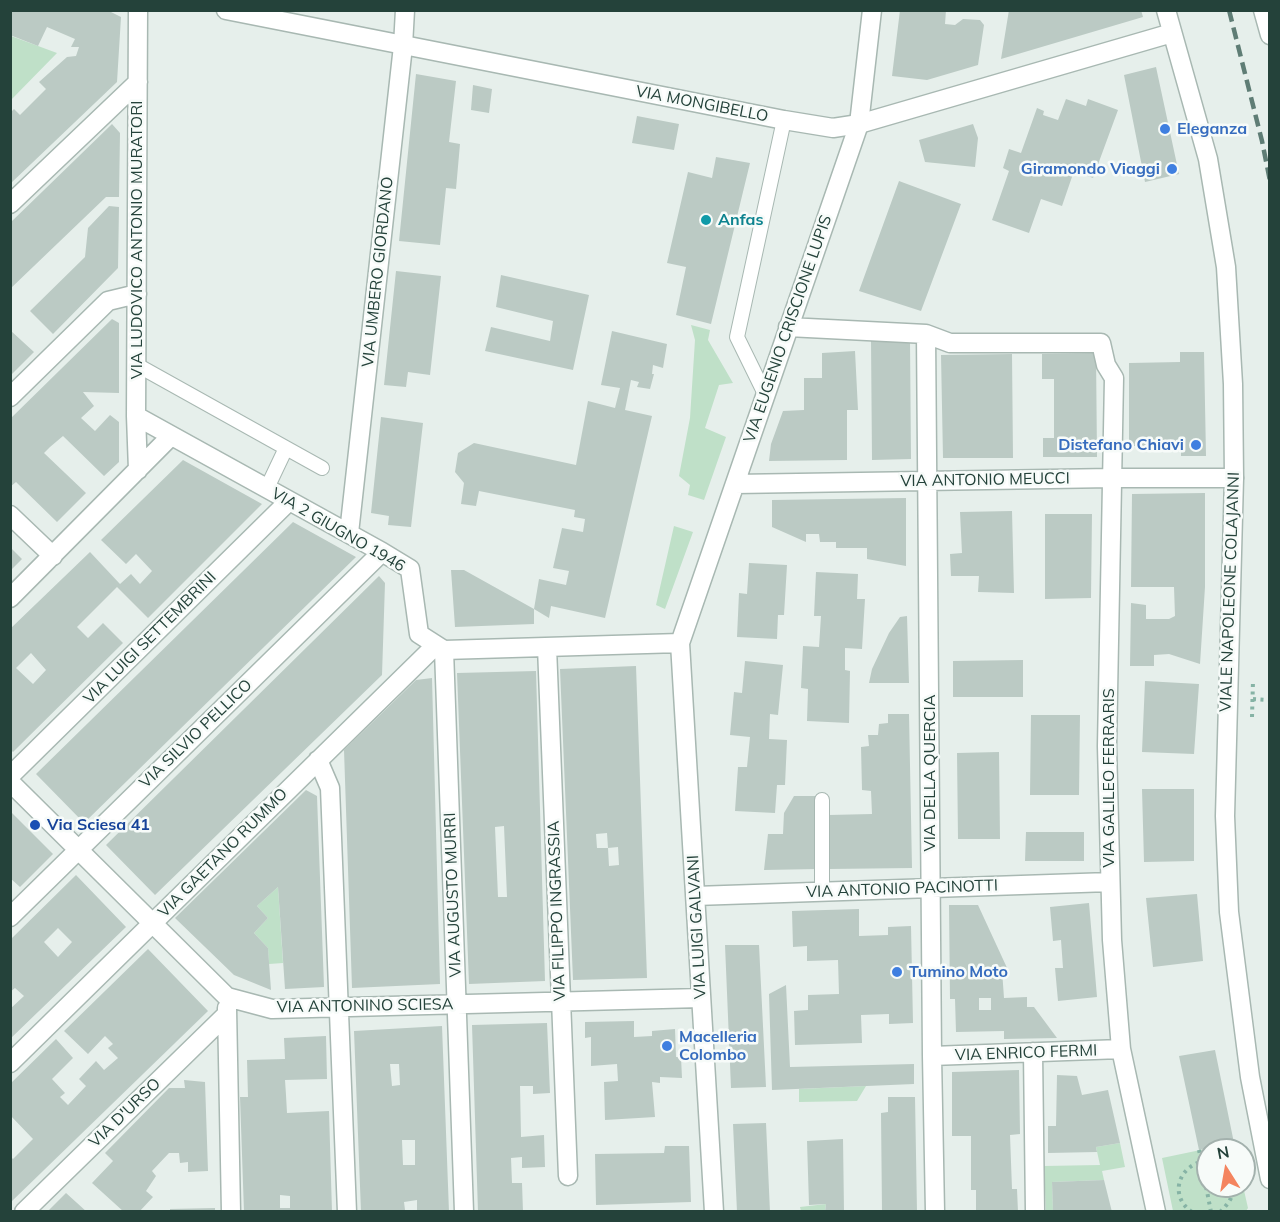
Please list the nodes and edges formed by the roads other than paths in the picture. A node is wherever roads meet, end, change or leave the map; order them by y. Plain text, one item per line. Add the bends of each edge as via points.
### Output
1 (138, 10) edge
2 (226, 10) edge
3 (405, 10) edge
4 (872, 10) edge
5 (1166, 10) edge
6 (1263, 10) edge
7 (1172, 33) junction
8 (1269, 34) edge
9 (403, 46) junction
10 (138, 82) junction
11 (784, 120) junction
12 (858, 124) junction
13 (10, 204) edge
14 (137, 294) junction
15 (788, 327) junction
16 (926, 334) junction
17 (136, 365) junction
18 (765, 394) junction
19 (10, 397) edge
20 (136, 416) junction
21 (171, 436) junction
22 (286, 448) junction
23 (322, 468) dead end
24 (138, 470) junction
25 (1112, 478) junction
26 (1234, 478) junction
27 (928, 481) junction
28 (735, 484) junction
29 (267, 488) junction
30 (289, 501) junction
31 (10, 515) edge
32 (349, 533) junction
33 (382, 552) junction
34 (53, 556) junction
35 (10, 598) edge
36 (680, 643) junction
37 (440, 647) junction
38 (547, 647) junction
39 (318, 760) junction
40 (10, 776) edge
41 (10, 782) edge
42 (822, 800) dead end
43 (78, 849) junction
44 (1110, 882) junction
45 (931, 888) junction
46 (822, 892) junction
47 (694, 896) junction
48 (10, 917) edge
49 (152, 923) junction
50 (701, 998) junction
51 (561, 1001) junction
52 (456, 1004) junction
53 (227, 1005) junction
54 (339, 1007) junction
55 (1121, 1049) junction
56 (1033, 1052) junction
57 (932, 1056) junction
58 (10, 1063) edge
59 (568, 1176) dead end
60 (1269, 1179) edge
61 (24, 1212) edge
62 (231, 1212) edge
63 (347, 1212) edge
64 (464, 1212) edge
65 (714, 1212) edge
66 (935, 1212) edge
67 (1035, 1212) edge
68 (1156, 1212) edge

1 - 10 street, VIA LUDOVICO ANTONIO MURATORI
2 - 9 street, VIA MONGIBELLO
3 - 9 street, VIA UMBERO GIORDANO
4 - 12 street, VIA EUGENIO CRISCIONE LUPIS
5 - 7 street, VIALE NAPOLEONE COLAJANNI
6 - 8 street
7 - 12 street, VIA MONGIBELLO
7 - 26 street, VIALE NAPOLEONE COLAJANNI via 1208,159 1226,267
9 - 11 street, VIA MONGIBELLO
9 - 32 street, VIA UMBERO GIORDANO
10 - 13 street
10 - 14 street, VIA LUDOVICO ANTONIO MURATORI
11 - 12 street, VIA MONGIBELLO via 833,128
11 - 18 lane via 737,337
12 - 15 street, VIA EUGENIO CRISCIONE LUPIS
14 - 17 street, VIA LUDOVICO ANTONIO MURATORI
14 - 19 street via 108,301
15 - 16 street
15 - 18 street, VIA EUGENIO CRISCIONE LUPIS
16 - 25 street, VIA GALILEO FERRARIS via 950,343 1101,343 1114,378
16 - 27 street, VIA DELLA QUERCIA
17 - 20 street, VIA LUDOVICO ANTONIO MURATORI
17 - 22 lane
18 - 28 street, VIA EUGENIO CRISCIONE LUPIS
20 - 21 street, VIA 2 GIUGNO 1946
20 - 24 street, VIA LUDOVICO ANTONIO MURATORI
21 - 24 street
21 - 29 street, VIA 2 GIUGNO 1946
22 - 23 lane
22 - 29 lane
24 - 34 street
25 - 26 street, VIA ANTONIO MEUCCI
25 - 27 street, VIA ANTONIO MEUCCI
25 - 44 street, VIA GALILEO FERRARIS via 1107,746
26 - 60 street, VIALE NAPOLEONE COLAJANNI via 1225,816 1229,912 1250,1077
27 - 28 street, VIA ANTONIO MEUCCI
27 - 45 street, VIA DELLA QUERCIA
28 - 36 street, VIA EUGENIO CRISCIONE LUPIS
29 - 30 street, VIA 2 GIUGNO 1946
30 - 32 street, VIA 2 GIUGNO 1946
30 - 40 street, VIA LUIGI SETTEMBRINI
31 - 34 street
32 - 33 street, VIA 2 GIUGNO 1946
33 - 37 street, VIA 2 GIUGNO 1946 via 410,569 418,634
33 - 43 street, VIA SILVIO PELLICO
34 - 35 street
36 - 38 street
36 - 47 street, VIA LUIGI GALVANI
37 - 38 street
37 - 39 street, VIA GAETANO RUMMO
37 - 52 street, VIA AUGUSTO MURRI
38 - 51 street, VIA FILIPPO INGRASSIA
39 - 49 street, VIA GAETANO RUMMO
39 - 54 street via 330,788
41 - 43 street
42 - 46 lane
43 - 48 street, VIA SILVIO PELLICO
43 - 49 street
44 - 45 street, VIA ANTONIO PACINOTTI
44 - 55 street, VIA GALILEO FERRARIS
45 - 46 street, VIA ANTONIO PACINOTTI
45 - 57 street, VIA DELLA QUERCIA
46 - 47 street, VIA ANTONIO PACINOTTI
47 - 50 street, VIA LUIGI GALVANI
49 - 53 street
49 - 58 street, VIA GAETANO RUMMO
50 - 51 street, VIA ANTONINO SCIESA
50 - 65 street, VIA LUIGI GALVANI
51 - 52 street, VIA ANTONINO SCIESA
51 - 59 street, VIA FILIPPO INGRASSIA
52 - 54 street, VIA ANTONINO SCIESA
52 - 64 street, VIA AUGUSTO MURRI
53 - 54 street, VIA ANTONINO SCIESA via 272,1009
53 - 61 street, VIA D'URSO
53 - 62 street
54 - 63 street
55 - 56 street, VIA ENRICO FERMI
55 - 68 street, VIA GALILEO FERRARIS
56 - 57 street, VIA ENRICO FERMI
56 - 67 street
57 - 66 street, VIA DELLA QUERCIA

